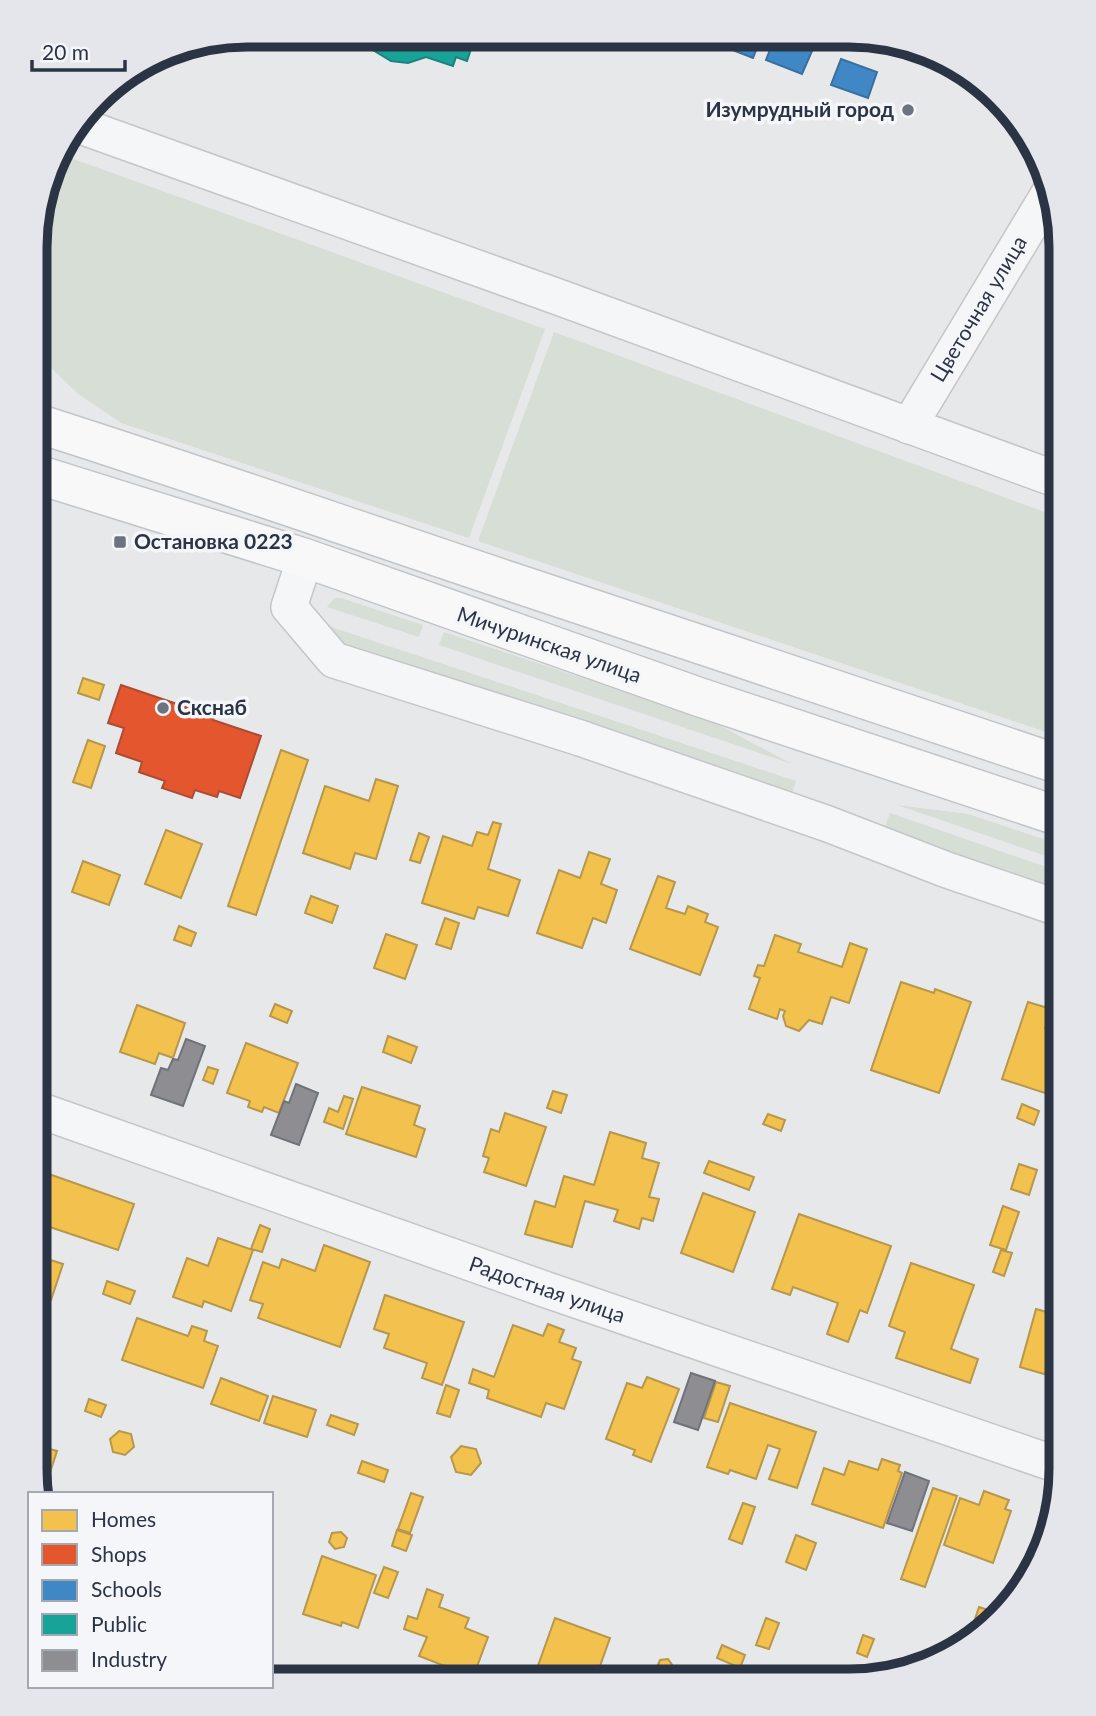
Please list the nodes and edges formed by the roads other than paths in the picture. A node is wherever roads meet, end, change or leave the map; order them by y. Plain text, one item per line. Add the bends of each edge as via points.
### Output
1 (87, 128) edge
2 (1044, 203) edge
3 (909, 426) junction
4 (47, 427) edge
5 (47, 477) edge
6 (1049, 477) edge
7 (305, 558) junction
8 (1049, 761) edge
9 (1049, 813) edge
10 (1048, 905) edge
11 (47, 1113) edge
12 (1048, 1462) edge

1 - 3 street
2 - 3 street, Цветочная улица
3 - 6 street
4 - 8 main road
5 - 7 main road, Мичуринская улица
7 - 9 main road, Мичуринская улица via 699,697
7 - 10 street via 289,607 334,660 580,738
11 - 12 street, Радостная улица

